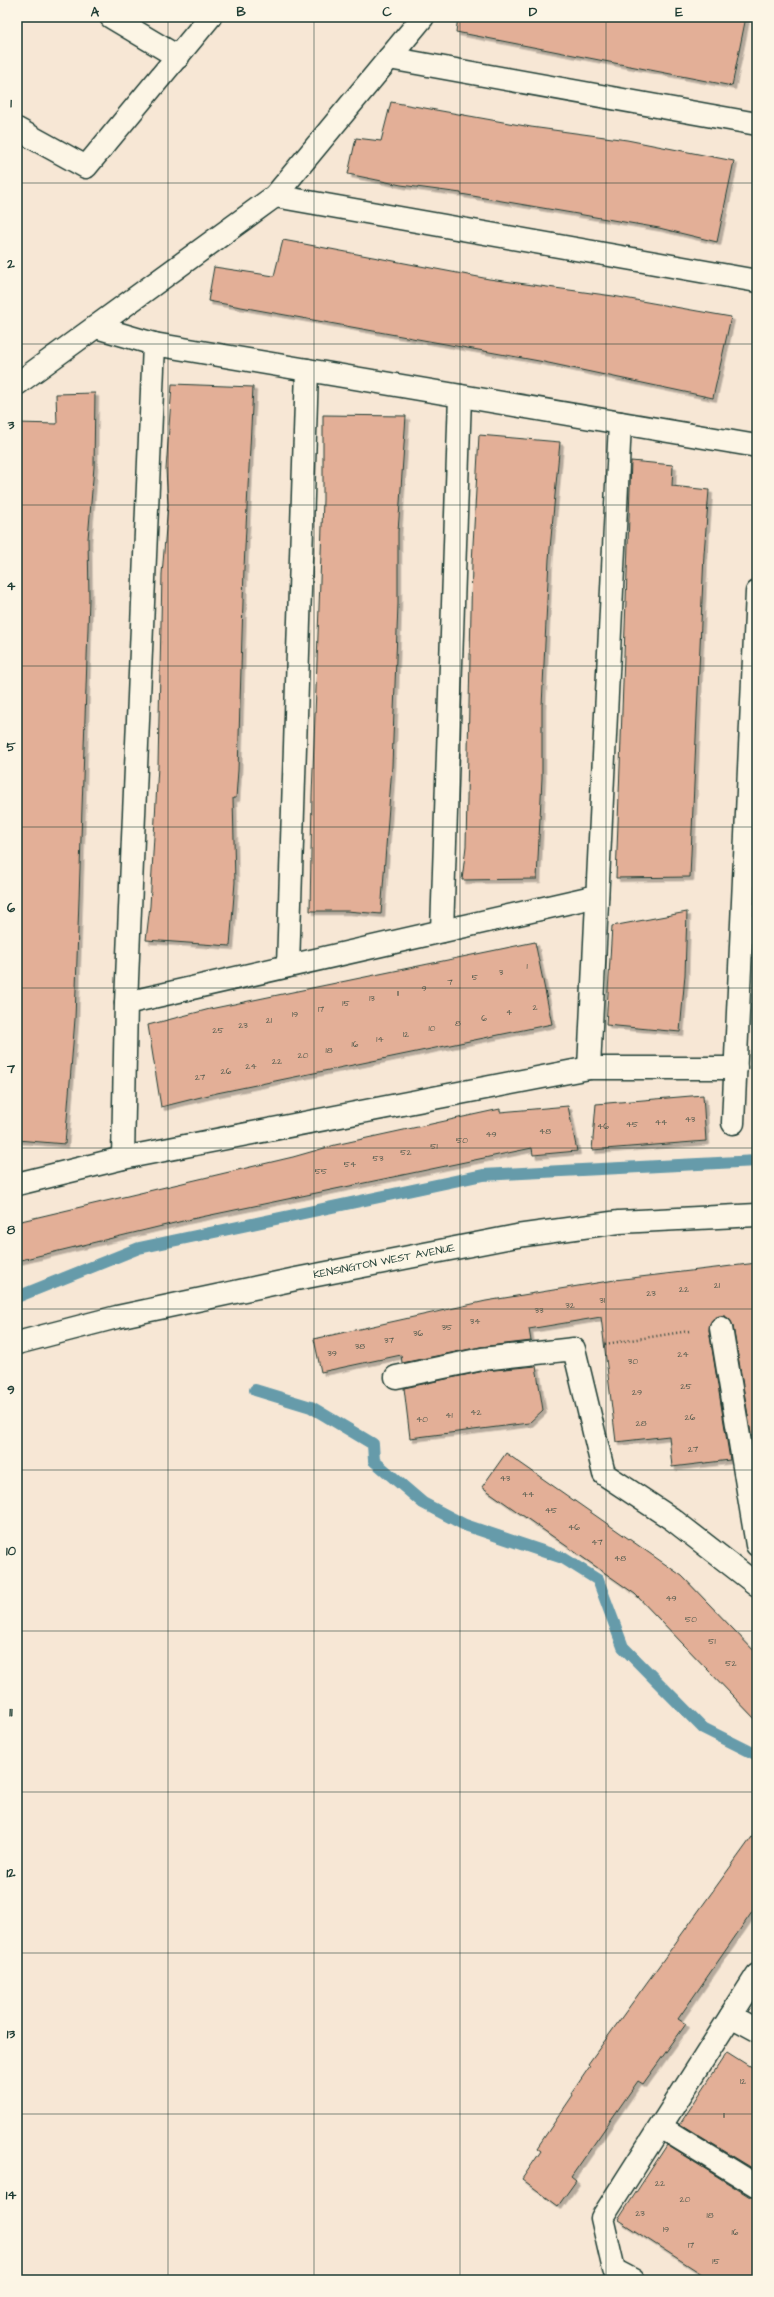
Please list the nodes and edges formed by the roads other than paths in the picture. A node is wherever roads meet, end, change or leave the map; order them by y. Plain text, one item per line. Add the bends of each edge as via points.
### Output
1 (110, 17) edge
2 (210, 17) edge
3 (423, 17) edge
4 (178, 56) junction
5 (389, 58) junction
6 (757, 124) edge
7 (17, 129) edge
8 (275, 196) junction
9 (757, 281) edge
10 (96, 327) junction
11 (154, 344) junction
12 (307, 370) junction
13 (17, 384) edge
14 (460, 396) junction
15 (620, 423) junction
16 (757, 446) edge
17 (757, 592) edge
18 (597, 896) junction
19 (442, 930) junction
20 (288, 966) junction
21 (126, 1002) junction
22 (589, 1068) junction
23 (736, 1068) junction
24 (733, 1123) dead end
25 (123, 1158) junction
26 (17, 1184) edge
27 (757, 1215) edge
28 (721, 1328) road end
29 (17, 1344) edge
30 (396, 1377) dead end
31 (757, 1545) edge
32 (757, 1585) edge
33 (757, 1974) edge
34 (731, 2016) junction
35 (757, 2030) edge
36 (661, 2127) junction
37 (757, 2186) edge
38 (633, 2280) edge

1 - 4 street
2 - 4 street
3 - 5 street
4 - 7 street via 86,167
5 - 6 street
5 - 8 street
8 - 9 street
8 - 10 street
10 - 11 street
10 - 13 street
11 - 12 street
11 - 21 street
12 - 14 street
12 - 20 street
14 - 15 street
14 - 19 street
15 - 16 street
15 - 18 street
17 - 23 street
18 - 19 street
18 - 22 street
19 - 20 street
20 - 21 street
21 - 25 street
22 - 23 street
22 - 25 street
23 - 24 street
25 - 26 street
27 - 29 street, KENSINGTON WEST AVENUE via 619,1222 516,1236 288,1280 117,1318
28 - 31 street
30 - 32 street via 482,1359 574,1349 604,1474 672,1519
33 - 34 street
34 - 35 street
34 - 36 street
36 - 37 street
36 - 38 street via 602,2218 614,2270

